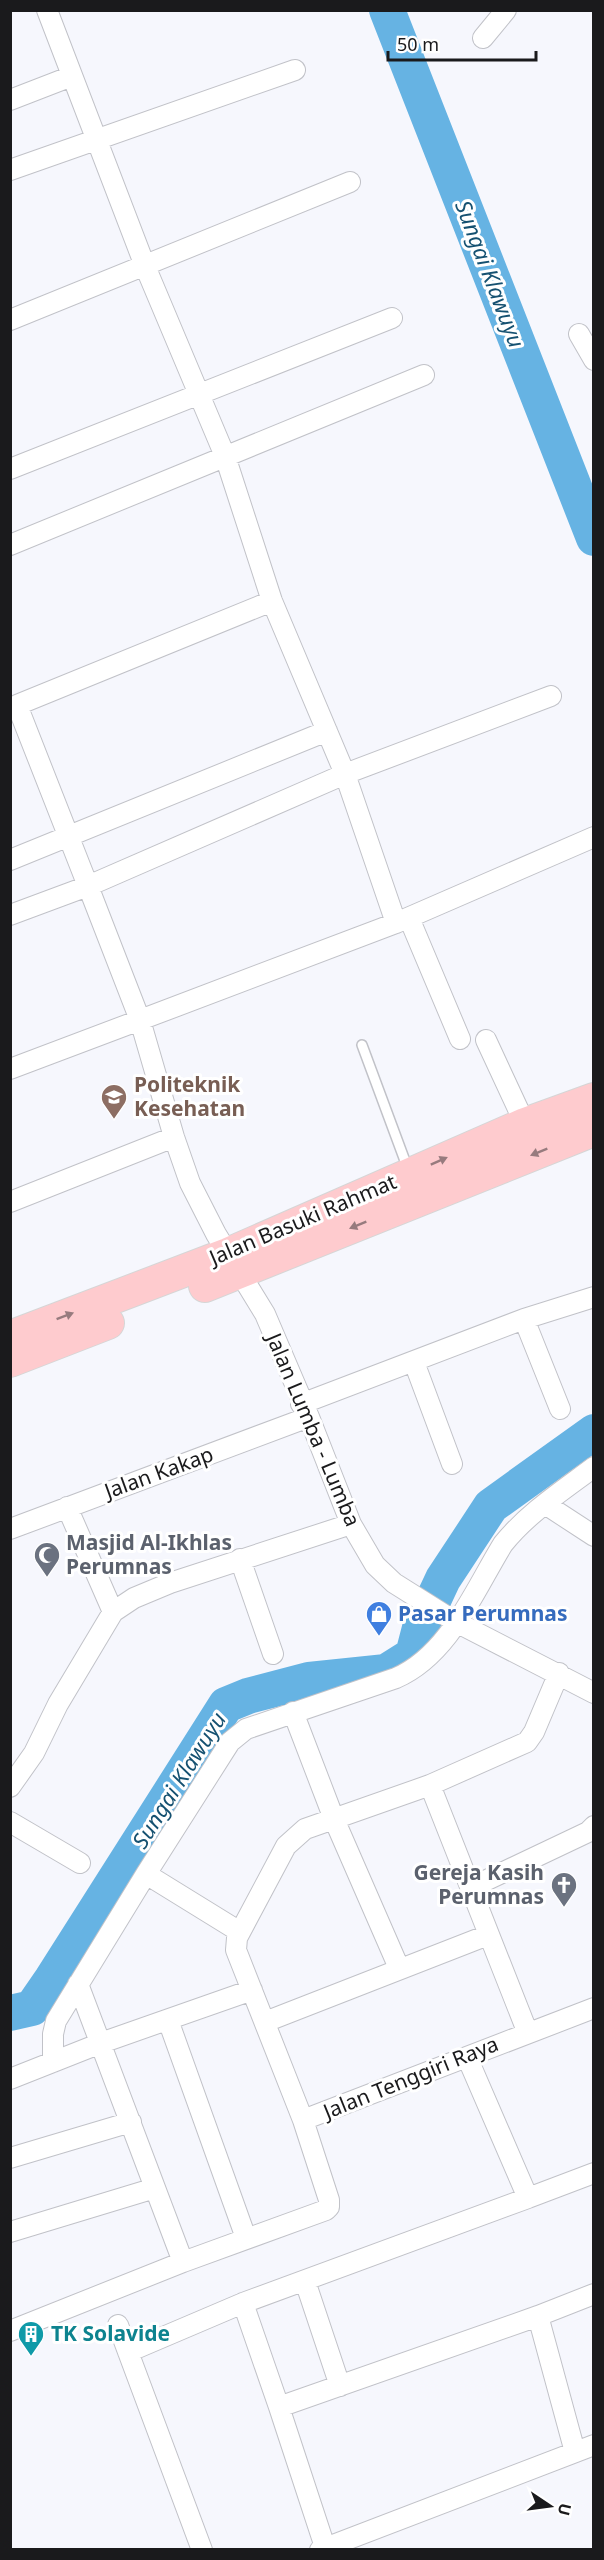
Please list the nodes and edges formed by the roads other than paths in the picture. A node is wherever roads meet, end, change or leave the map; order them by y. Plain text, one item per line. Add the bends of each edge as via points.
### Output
1 (47, 10) edge
2 (506, 10) edge
3 (483, 38) dead end
4 (295, 70) dead end
5 (72, 76) junction
6 (10, 100) edge
7 (95, 139) junction
8 (10, 170) edge
9 (350, 182) dead end
10 (145, 266) junction
11 (392, 318) dead end
12 (10, 320) edge
13 (579, 334) dead end
14 (594, 360) edge
15 (424, 375) dead end
16 (200, 393) junction
17 (225, 456) junction
18 (10, 469) edge
19 (10, 545) edge
20 (272, 601) junction
21 (551, 696) dead end
22 (12, 701) edge
23 (327, 731) junction
24 (345, 774) junction
25 (594, 837) edge
26 (69, 838) junction
27 (10, 860) edge
28 (88, 886) junction
29 (10, 915) edge
30 (402, 920) junction
31 (140, 1020) junction
32 (460, 1039) dead end
33 (486, 1040) dead end
34 (362, 1045) dead end
35 (10, 1069) edge
36 (594, 1099) edge
37 (525, 1124) junction
38 (594, 1130) edge
39 (174, 1137) junction
40 (410, 1174) junction
41 (10, 1202) edge
42 (234, 1264) junction
43 (594, 1297) edge
44 (524, 1319) junction
45 (10, 1337) edge
46 (10, 1361) edge
47 (414, 1362) junction
48 (560, 1410) dead end
49 (305, 1411) junction
50 (452, 1464) dead end
51 (594, 1467) edge
52 (545, 1504) junction
53 (67, 1507) junction
54 (351, 1524) junction
55 (10, 1529) edge
56 (594, 1536) edge
57 (240, 1559) junction
58 (113, 1612) junction
59 (453, 1620) junction
60 (273, 1654) dead end
61 (559, 1673) junction
62 (594, 1693) edge
63 (293, 1712) junction
64 (430, 1785) junction
65 (10, 1787) edge
66 (334, 1819) junction
67 (10, 1821) edge
68 (593, 1827) edge
69 (80, 1863) dead end
70 (146, 1874) junction
71 (470, 1888) junction
72 (240, 1932) junction
73 (488, 1935) junction
74 (399, 1968) junction
75 (78, 1984) junction
76 (252, 1990) junction
77 (594, 2008) edge
78 (168, 2020) junction
79 (265, 2022) junction
80 (527, 2031) junction
81 (101, 2043) junction
82 (467, 2057) junction
83 (53, 2062) junction
84 (10, 2079) edge
85 (303, 2120) junction
86 (131, 2122) junction
87 (10, 2158) edge
88 (594, 2173) edge
89 (155, 2188) junction
90 (528, 2198) junction
91 (10, 2232) edge
92 (246, 2238) junction
93 (183, 2262) junction
94 (305, 2281) junction
95 (594, 2294) edge
96 (243, 2303) junction
97 (538, 2316) junction
98 (118, 2325) dead end
99 (10, 2331) edge
100 (128, 2352) junction
101 (340, 2386) junction
102 (279, 2407) junction
103 (584, 2449) edge
104 (322, 2548) edge
105 (202, 2550) edge

1 - 5 street
2 - 3 street
4 - 7 street
5 - 6 street
5 - 7 street
7 - 8 street
7 - 10 street
9 - 10 street
10 - 12 street
10 - 16 street
11 - 16 street
13 - 14 street
15 - 17 street
16 - 17 street
16 - 18 street
17 - 19 street
17 - 20 street
20 - 22 street
20 - 23 street
21 - 24 street
22 - 26 street, Jalan Lumba - Lumba
23 - 24 street
23 - 26 street
24 - 28 street
24 - 30 street
25 - 30 street
26 - 27 street
26 - 28 street, Jalan Lumba - Lumba
28 - 29 street
28 - 31 street, Jalan Lumba - Lumba
30 - 31 street
30 - 32 street
31 - 35 street
31 - 39 street, Jalan Lumba - Lumba
33 - 37 street
34 - 40 lane
36 - 37 highway, Jalan Basuki Rahmat
40 -> 37 highway, Jalan Basuki Rahmat
38 -> 42 highway, Jalan Basuki Rahmat
39 - 41 street
39 - 42 street, Jalan Lumba - Lumba via 190,1183
40 - 42 highway, Jalan Basuki Rahmat
45 -> 42 highway, Jalan Basuki Rahmat
42 - 46 highway, Jalan Basuki Rahmat
42 - 49 street, Jalan Lumba - Lumba via 264,1314
43 - 44 street, Jalan Kakap
44 - 47 street, Jalan Kakap
44 - 48 street
47 - 49 street, Jalan Kakap
47 - 50 street
49 - 53 street, Jalan Kakap
49 - 54 street, Jalan Lumba - Lumba
51 - 52 street
52 - 56 street
52 - 59 street via 502,1544
53 - 55 street, Jalan Kakap
53 - 58 street
54 - 57 street
54 - 59 street, Jalan Lumba - Lumba via 375,1565 394,1583
57 - 58 street via 134,1598
57 - 60 street
58 - 65 street via 58,1704 34,1753
59 - 61 street, Jalan Lumba - Lumba
59 - 63 street via 438,1648 414,1669
61 - 62 street, Jalan Lumba - Lumba
61 - 64 street via 527,1742
63 - 66 street
63 - 70 street via 246,1729 230,1743
64 - 66 street
64 - 71 street
66 - 72 street via 304,1829 286,1846
66 - 74 street
67 - 69 street
68 - 71 street
70 - 72 street
70 - 75 street
71 - 73 street
72 - 76 street via 236,1950
73 - 74 street
73 - 80 street
74 - 79 street
75 - 81 street
75 - 83 street via 54,2028
76 - 78 street
76 - 79 street
77 - 80 street, Jalan Tenggiri Raya
78 - 81 street
78 - 92 street
79 - 85 street
80 - 82 street, Jalan Tenggiri Raya
81 - 83 street
81 - 86 street
82 - 85 street, Jalan Tenggiri Raya
82 - 90 street
83 - 84 street
85 - 92 street, Jalan Tenggiri Raya via 329,2207
86 - 87 street
86 - 89 street
88 - 90 street
89 - 91 street
89 - 93 street
90 - 94 street
92 - 93 street, Jalan Tenggiri Raya
93 - 99 street, Jalan Tenggiri Raya
94 - 96 street
94 - 101 street
95 - 97 street
96 - 100 street
96 - 102 street
97 - 101 street
97 - 103 street
98 - 100 street
100 - 105 street
101 - 102 street
102 - 104 street
103 - 104 street

